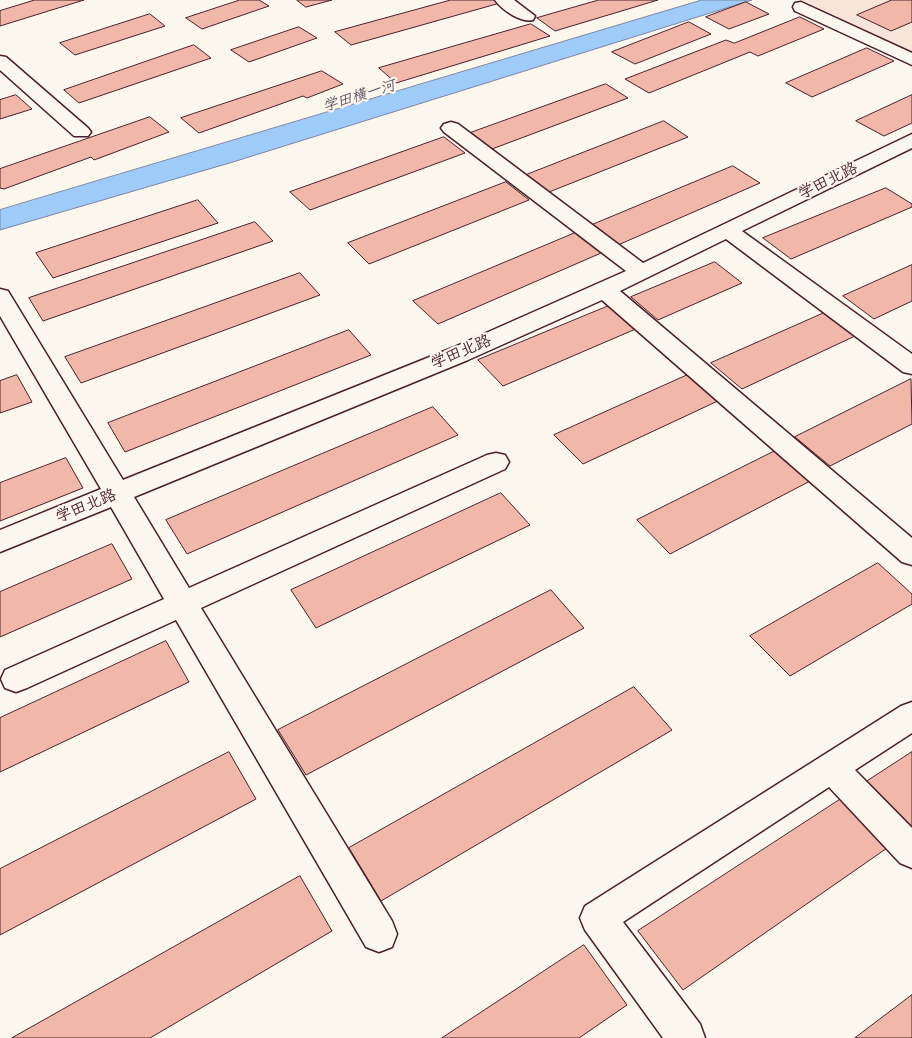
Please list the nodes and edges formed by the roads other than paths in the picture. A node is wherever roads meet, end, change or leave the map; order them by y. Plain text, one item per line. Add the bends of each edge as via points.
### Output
1 (503, 0) edge
2 (800, 6) dead end
3 (527, 16) dead end
4 (912, 60) edge
5 (0, 61) edge
6 (451, 128) dead end
7 (82, 132) dead end
8 (912, 140) edge
9 (727, 230) junction
10 (641, 272) junction
11 (605, 290) junction
12 (0, 296) edge
13 (912, 366) edge
14 (496, 462) dead end
15 (117, 494) junction
16 (0, 541) edge
17 (912, 554) edge
18 (183, 604) junction
19 (16, 679) dead end
20 (912, 716) edge
21 (832, 768) junction
22 (912, 852) edge
23 (379, 934) dead end
24 (686, 1038) edge

1 - 3 street
2 - 4 street
5 - 7 street
6 - 10 street
8 - 9 street, 学田北路
9 - 10 street, 学田北路
9 - 13 street
10 - 11 street, 学田北路
11 - 15 street, 学田北路 via 460,354
11 - 17 street
12 - 15 street
14 - 18 street
15 - 16 street, 学田北路
15 - 18 street
18 - 19 street
18 - 23 street
20 - 21 street
21 - 22 street
21 - 24 street via 598,918

